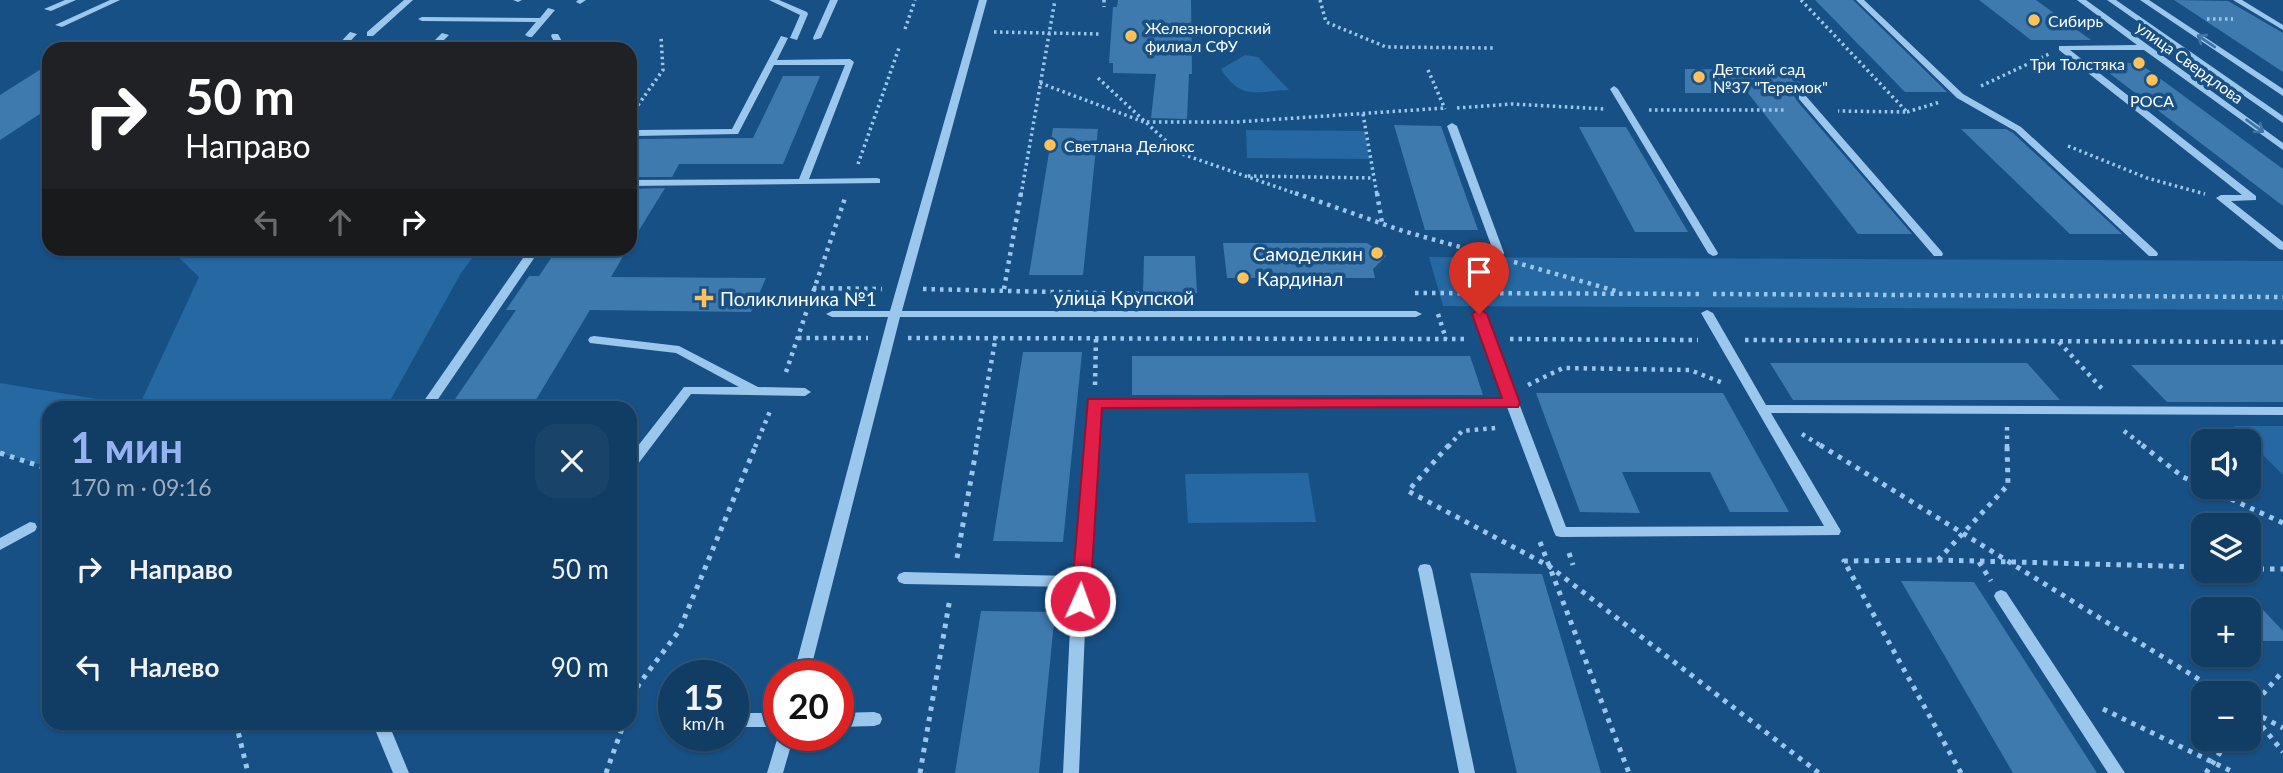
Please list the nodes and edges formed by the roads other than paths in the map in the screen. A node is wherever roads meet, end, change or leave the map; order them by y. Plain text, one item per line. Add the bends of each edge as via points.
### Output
1 (72, 0) edge
2 (116, 0) edge
3 (409, 0) edge
4 (773, 0) edge
5 (834, 0) edge
6 (983, 0) edge
7 (1860, 0) edge
8 (2081, 0) edge
9 (2111, 0) edge
10 (2144, 0) edge
11 (2236, 0) edge
12 (48, 9) dead end
13 (551, 10) dead end
14 (422, 19) dead end
15 (542, 20) junction
16 (59, 25) dead end
17 (2283, 28) edge
18 (353, 34) dead end
19 (370, 34) dead end
20 (445, 35) dead end
21 (529, 36) dead end
22 (555, 36) dead end
23 (817, 38) dead end
24 (345, 42) edge
25 (438, 42) edge
26 (558, 42) edge
27 (2147, 47) junction
28 (771, 63) junction
29 (1614, 89) dead end
30 (2281, 90) edge
31 (1802, 97) dead end
32 (2283, 120) edge
33 (1452, 126) road end
34 (637, 133) edge
35 (2283, 147) edge
36 (877, 181) dead end
37 (637, 183) edge
38 (803, 183) junction
39 (2283, 247) edge
40 (1499, 253) dead end
41 (1713, 253) dead end
42 (1938, 254) dead end
43 (2153, 254) dead end
44 (530, 256) edge
45 (1707, 313) dead end
46 (832, 314) dead end
47 (895, 314) junction
48 (1097, 314) joint
49 (1416, 314) dead end
50 (1479, 314) dead end
51 (594, 340) dead end
52 (756, 391) junction
53 (805, 392) dead end
54 (1510, 398) junction
55 (430, 401) edge
56 (1762, 409) junction
57 (2283, 411) edge
58 (637, 456) edge
59 (30, 527) dead end
60 (0, 545) edge
61 (1425, 569) dead end
62 (904, 578) dead end
63 (1080, 582) junction
64 (2001, 596) dead end
65 (805, 660) edge
66 (874, 719) dead end
67 (854, 720) edge
68 (383, 730) edge
69 (781, 751) edge
70 (401, 773) edge
71 (775, 773) edge
72 (1071, 773) edge
73 (1467, 773) edge
74 (2117, 773) edge

1 - 12 street
2 - 16 street
3 - 19 street
4 - 28 street via 804,14
5 - 23 street
6 - 47 street
7 - 43 street via 1960,96 2018,128
8 - 27 street, улица Свердлова
9 - 32 street
30 -> 10 street, улица Свердлова
11 - 17 street
13 - 15 street
14 - 15 street
15 - 21 street
18 - 24 street
20 - 25 street
22 - 26 street
27 -> 35 street, улица Свердлова
27 - 39 street via 2063,48 2252,198 2221,198
28 - 34 street via 736,132
28 - 38 street via 850,62
29 - 41 street
31 - 42 street
33 - 40 street
36 - 38 street
37 - 38 street
44 - 55 street
45 - 56 street
46 - 47 street, улица Крупской
47 - 48 street, улица Крупской
47 - 65 street
48 - 49 street, улица Крупской
50 - 54 street
51 - 52 street via 679,350
52 - 53 street
52 - 58 street via 688,390
54 - 56 street via 1561,532 1834,531
54 - 63 street via 1094,403
56 - 57 street
59 - 60 street
61 - 73 street
62 - 63 street
63 - 72 street
64 - 74 street
66 - 67 street
68 - 70 street
69 - 71 street

